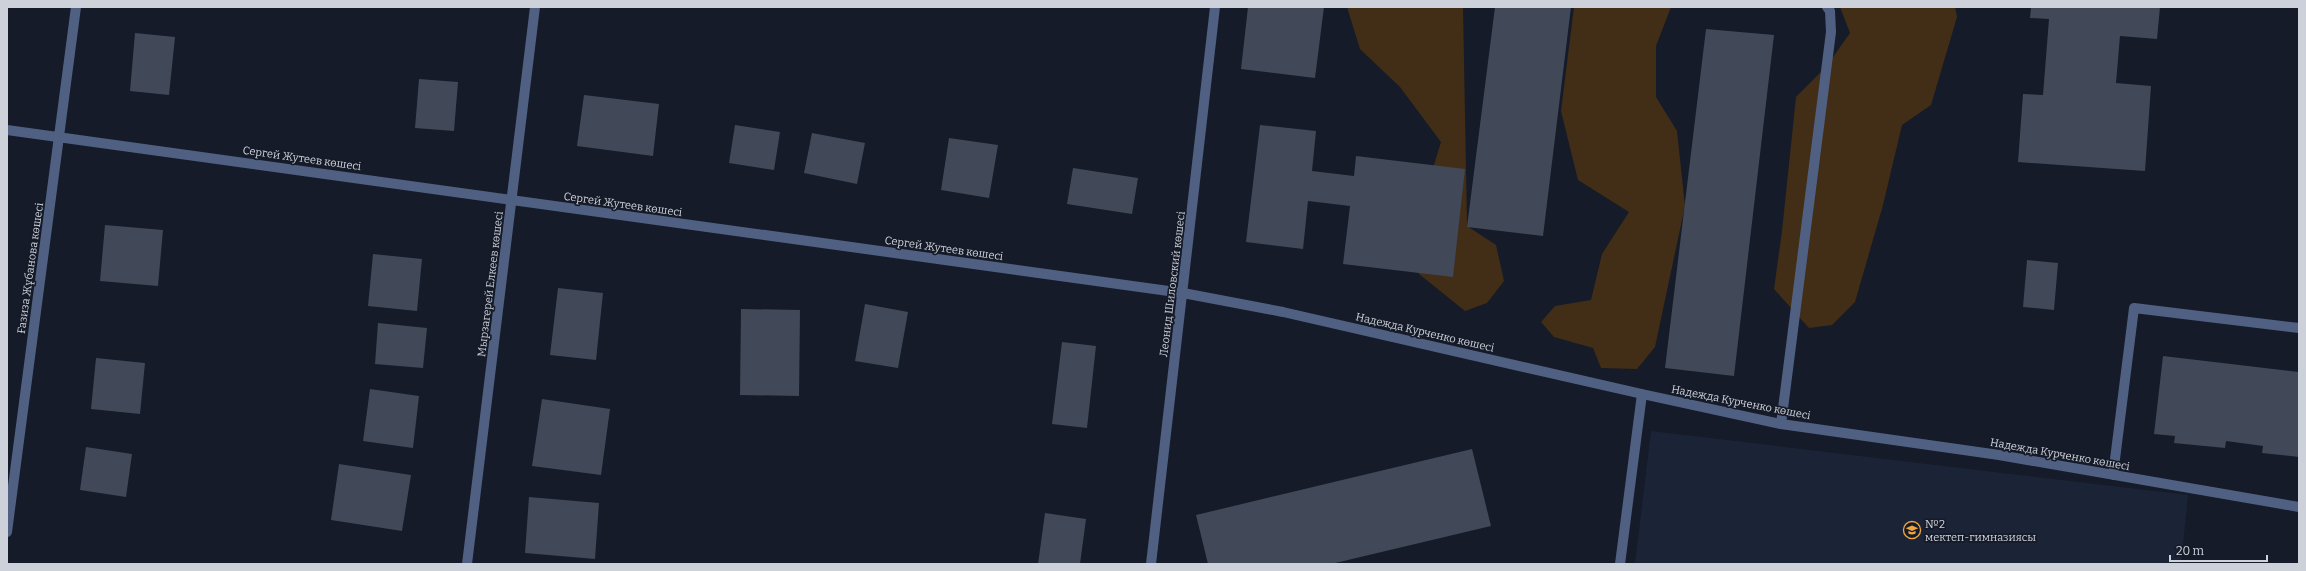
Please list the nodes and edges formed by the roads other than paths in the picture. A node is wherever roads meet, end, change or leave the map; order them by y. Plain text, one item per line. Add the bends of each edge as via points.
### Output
1 (76, 7) edge
2 (536, 7) edge
3 (1215, 7) edge
4 (1827, 7) edge
5 (7, 130) edge
6 (59, 136) junction
7 (512, 200) junction
8 (1183, 293) junction
9 (2299, 328) edge
10 (1642, 394) junction
11 (1781, 424) junction
12 (2113, 475) junction
13 (2299, 507) edge
14 (7, 532) edge
15 (467, 564) edge
16 (1151, 564) edge
17 (1620, 564) edge

1 - 6 street, Ғазиза Жұбанова көшесі
2 - 7 street, Мырзагерей Елкеев көшесі
3 - 8 street, Леонид Шиловский көшесі
4 - 11 street via 1830,11 1831,32
5 - 6 street, Сергей Жутеев көшесі
6 - 7 street, Сергей Жутеев көшесі
6 - 14 street, Ғазиза Жұбанова көшесі
7 - 8 street, Сергей Жутеев көшесі
7 - 15 street, Мырзагерей Елкеев көшесі
8 - 10 street, Надежда Курченко көшесі via 1283,312
8 - 16 street, Леонид Шиловский көшесі
9 - 12 street via 2134,308
10 - 11 street, Надежда Курченко көшесі
10 - 17 street
11 - 12 street, Надежда Курченко көшесі via 1999,455
12 - 13 street, Надежда Курченко көшесі

